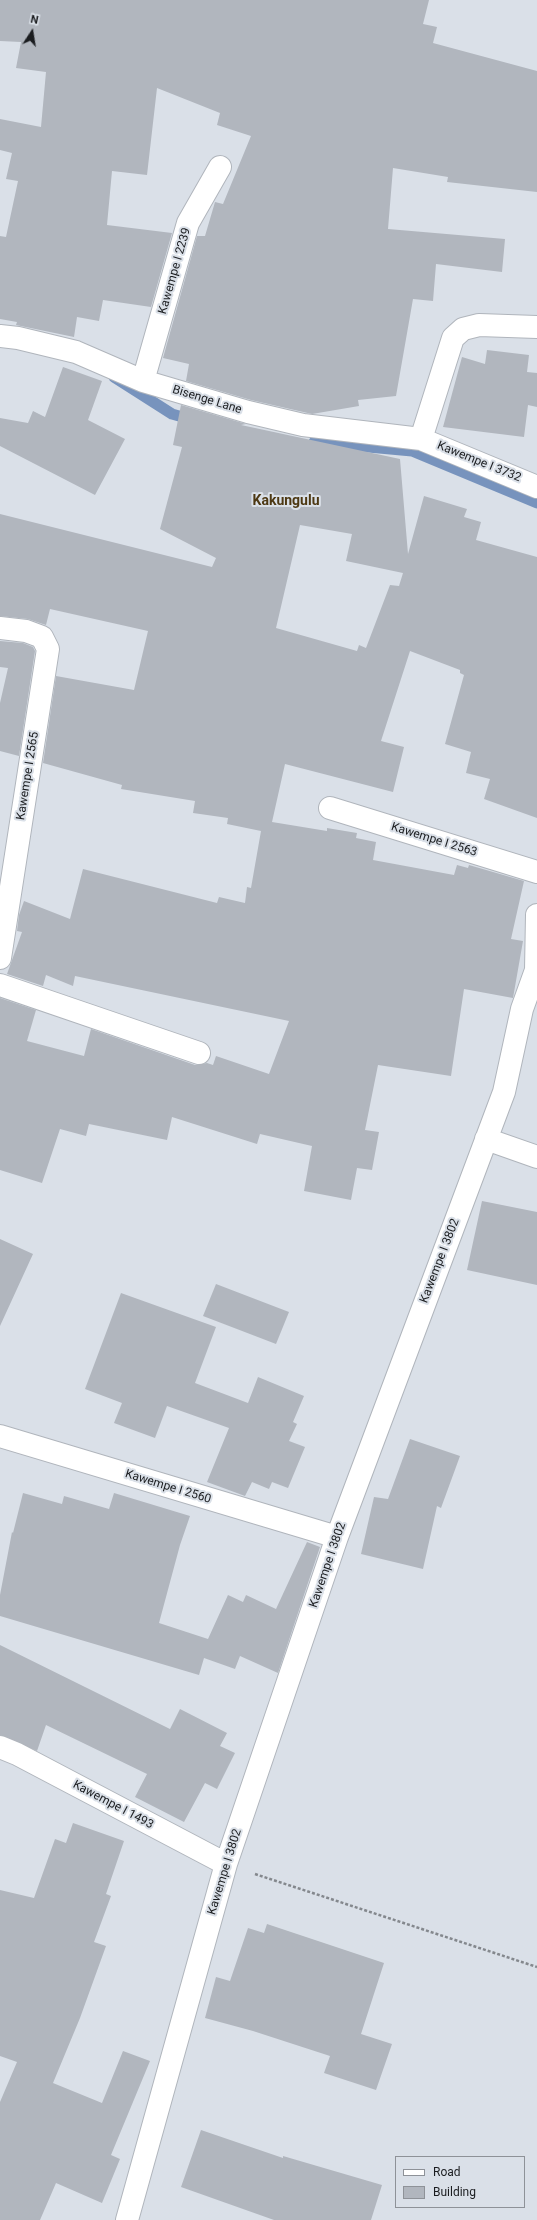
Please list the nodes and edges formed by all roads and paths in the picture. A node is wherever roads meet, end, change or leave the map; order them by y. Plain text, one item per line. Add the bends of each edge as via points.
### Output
1 (220, 168) dead end
2 (537, 327) edge
3 (0, 336) edge
4 (143, 381) junction
5 (421, 438) junction
6 (537, 487) edge
7 (0, 628) edge
8 (330, 808) dead end
9 (537, 872) edge
10 (537, 915) edge
11 (0, 958) edge
12 (0, 985) edge
13 (199, 1053) dead end
14 (486, 1139) junction
15 (537, 1157) edge
16 (0, 1436) edge
17 (337, 1537) junction
18 (0, 1747) edge
19 (226, 1864) junction
20 (537, 1967) edge
21 (126, 2220) edge

1 - 4 street, Kawempe I 2239 via 188,223
2 - 5 street via 478,325 463,329 453,338
3 - 4 street, Bisenge Lane via 76,352
4 - 5 street, Bisenge Lane via 248,412 303,425
5 - 6 street, Kawempe I 3732
7 - 11 street, Kawempe I 2565 via 26,631 42,637 48,650
8 - 9 street, Kawempe I 2563
10 - 14 street, Kawempe I 3802 via 536,970 522,1009 504,1092
12 - 13 street
14 - 15 street
14 - 17 street, Kawempe I 3802
16 - 17 street, Kawempe I 2560
17 - 19 street, Kawempe I 3802
18 - 19 street, Kawempe I 1493
19 - 20 path
19 - 21 street, Kawempe I 3802

